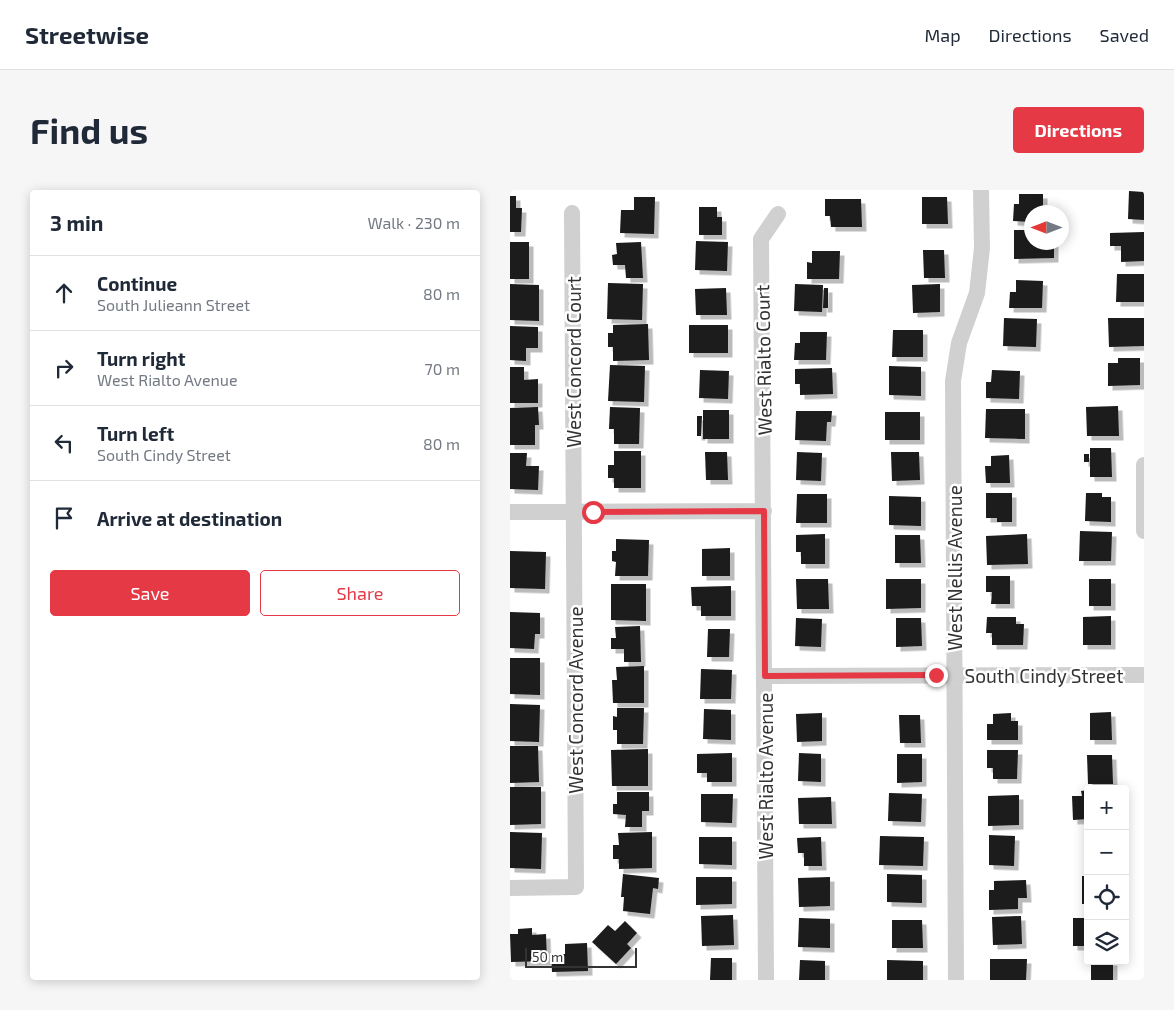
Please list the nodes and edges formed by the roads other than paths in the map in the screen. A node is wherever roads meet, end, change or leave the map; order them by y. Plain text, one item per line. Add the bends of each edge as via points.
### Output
1 (982, 190) edge
2 (572, 213) dead end
3 (778, 214) dead end
4 (1144, 464) edge
5 (764, 511) junction
6 (510, 512) edge
7 (574, 512) junction
8 (1144, 531) edge
9 (954, 675) junction
10 (1144, 675) edge
11 (765, 676) junction
12 (510, 888) edge
13 (766, 980) edge
14 (956, 980) edge

1 - 9 street, West Nellis Avenue via 982,248 977,293 959,343 953,381
2 - 7 street, West Concord Court
3 - 5 street, West Rialto Court via 761,239
4 - 8 street
5 - 7 street
5 - 11 street, West Rialto Avenue
6 - 7 street
7 - 12 street, West Concord Avenue via 576,887
9 - 10 street, South Cindy Street
9 - 11 street, South Cindy Street
9 - 14 street, West Nellis Avenue
11 - 13 street, West Rialto Avenue

